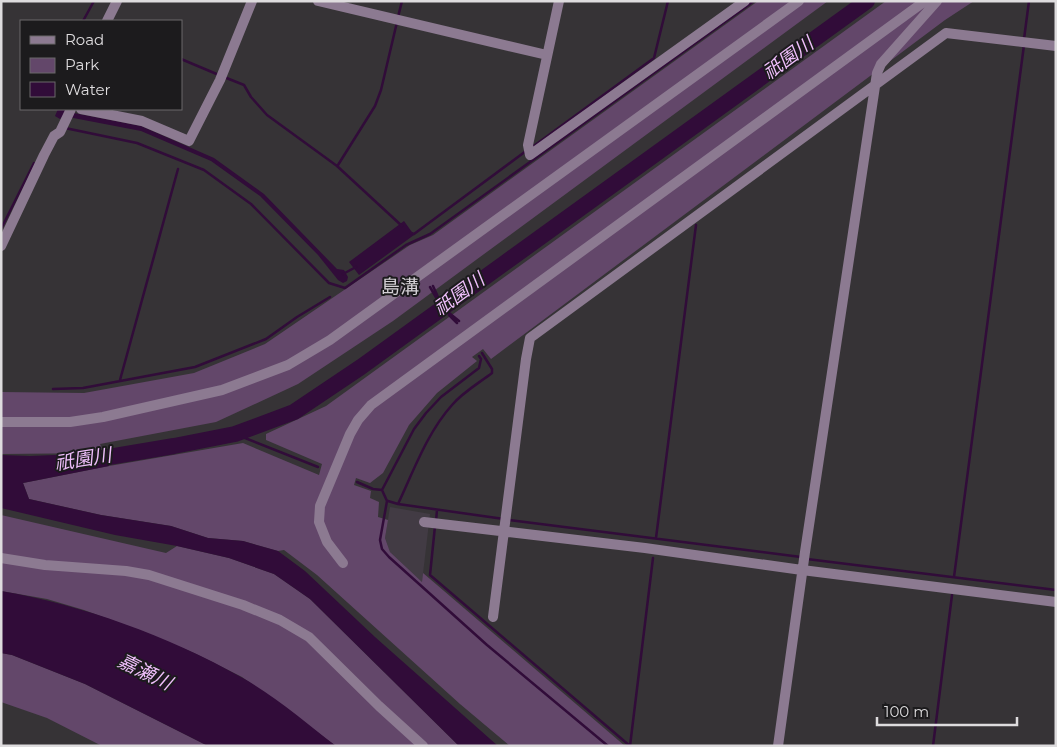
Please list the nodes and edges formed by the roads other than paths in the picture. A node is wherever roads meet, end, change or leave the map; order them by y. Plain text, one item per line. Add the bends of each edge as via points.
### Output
1 (117, 1) edge
2 (252, 1) edge
3 (318, 1) edge
4 (559, 1) edge
5 (746, 1) edge
6 (799, 1) edge
7 (925, 1) edge
8 (937, 1) edge
9 (108, 20) edge
10 (1056, 46) edge
11 (547, 55) junction
12 (875, 84) junction
13 (71, 110) edge
14 (86, 110) edge
15 (1, 246) edge
16 (1, 422) edge
17 (424, 522) dead end
18 (504, 531) junction
19 (1, 558) edge
20 (343, 563) dead end
21 (802, 570) junction
22 (1056, 602) edge
23 (493, 617) dead end
24 (423, 746) edge
25 (778, 746) edge

1 - 9 street
2 - 14 street via 225,69 189,141 142,121
3 - 11 street
4 - 11 street
5 - 11 street via 529,150
6 - 16 street via 330,340 288,365 222,390 104,417 70,422
7 - 20 street via 371,405 350,434 320,506 319,522 326,542
8 - 12 street via 880,64
10 - 12 street via 946,33
12 - 18 street via 530,338
12 - 21 street
13 - 15 street via 44,155
17 - 18 street
18 - 21 street
18 - 23 street
19 - 24 street via 149,575 280,620 309,637
21 - 22 street
21 - 25 street

